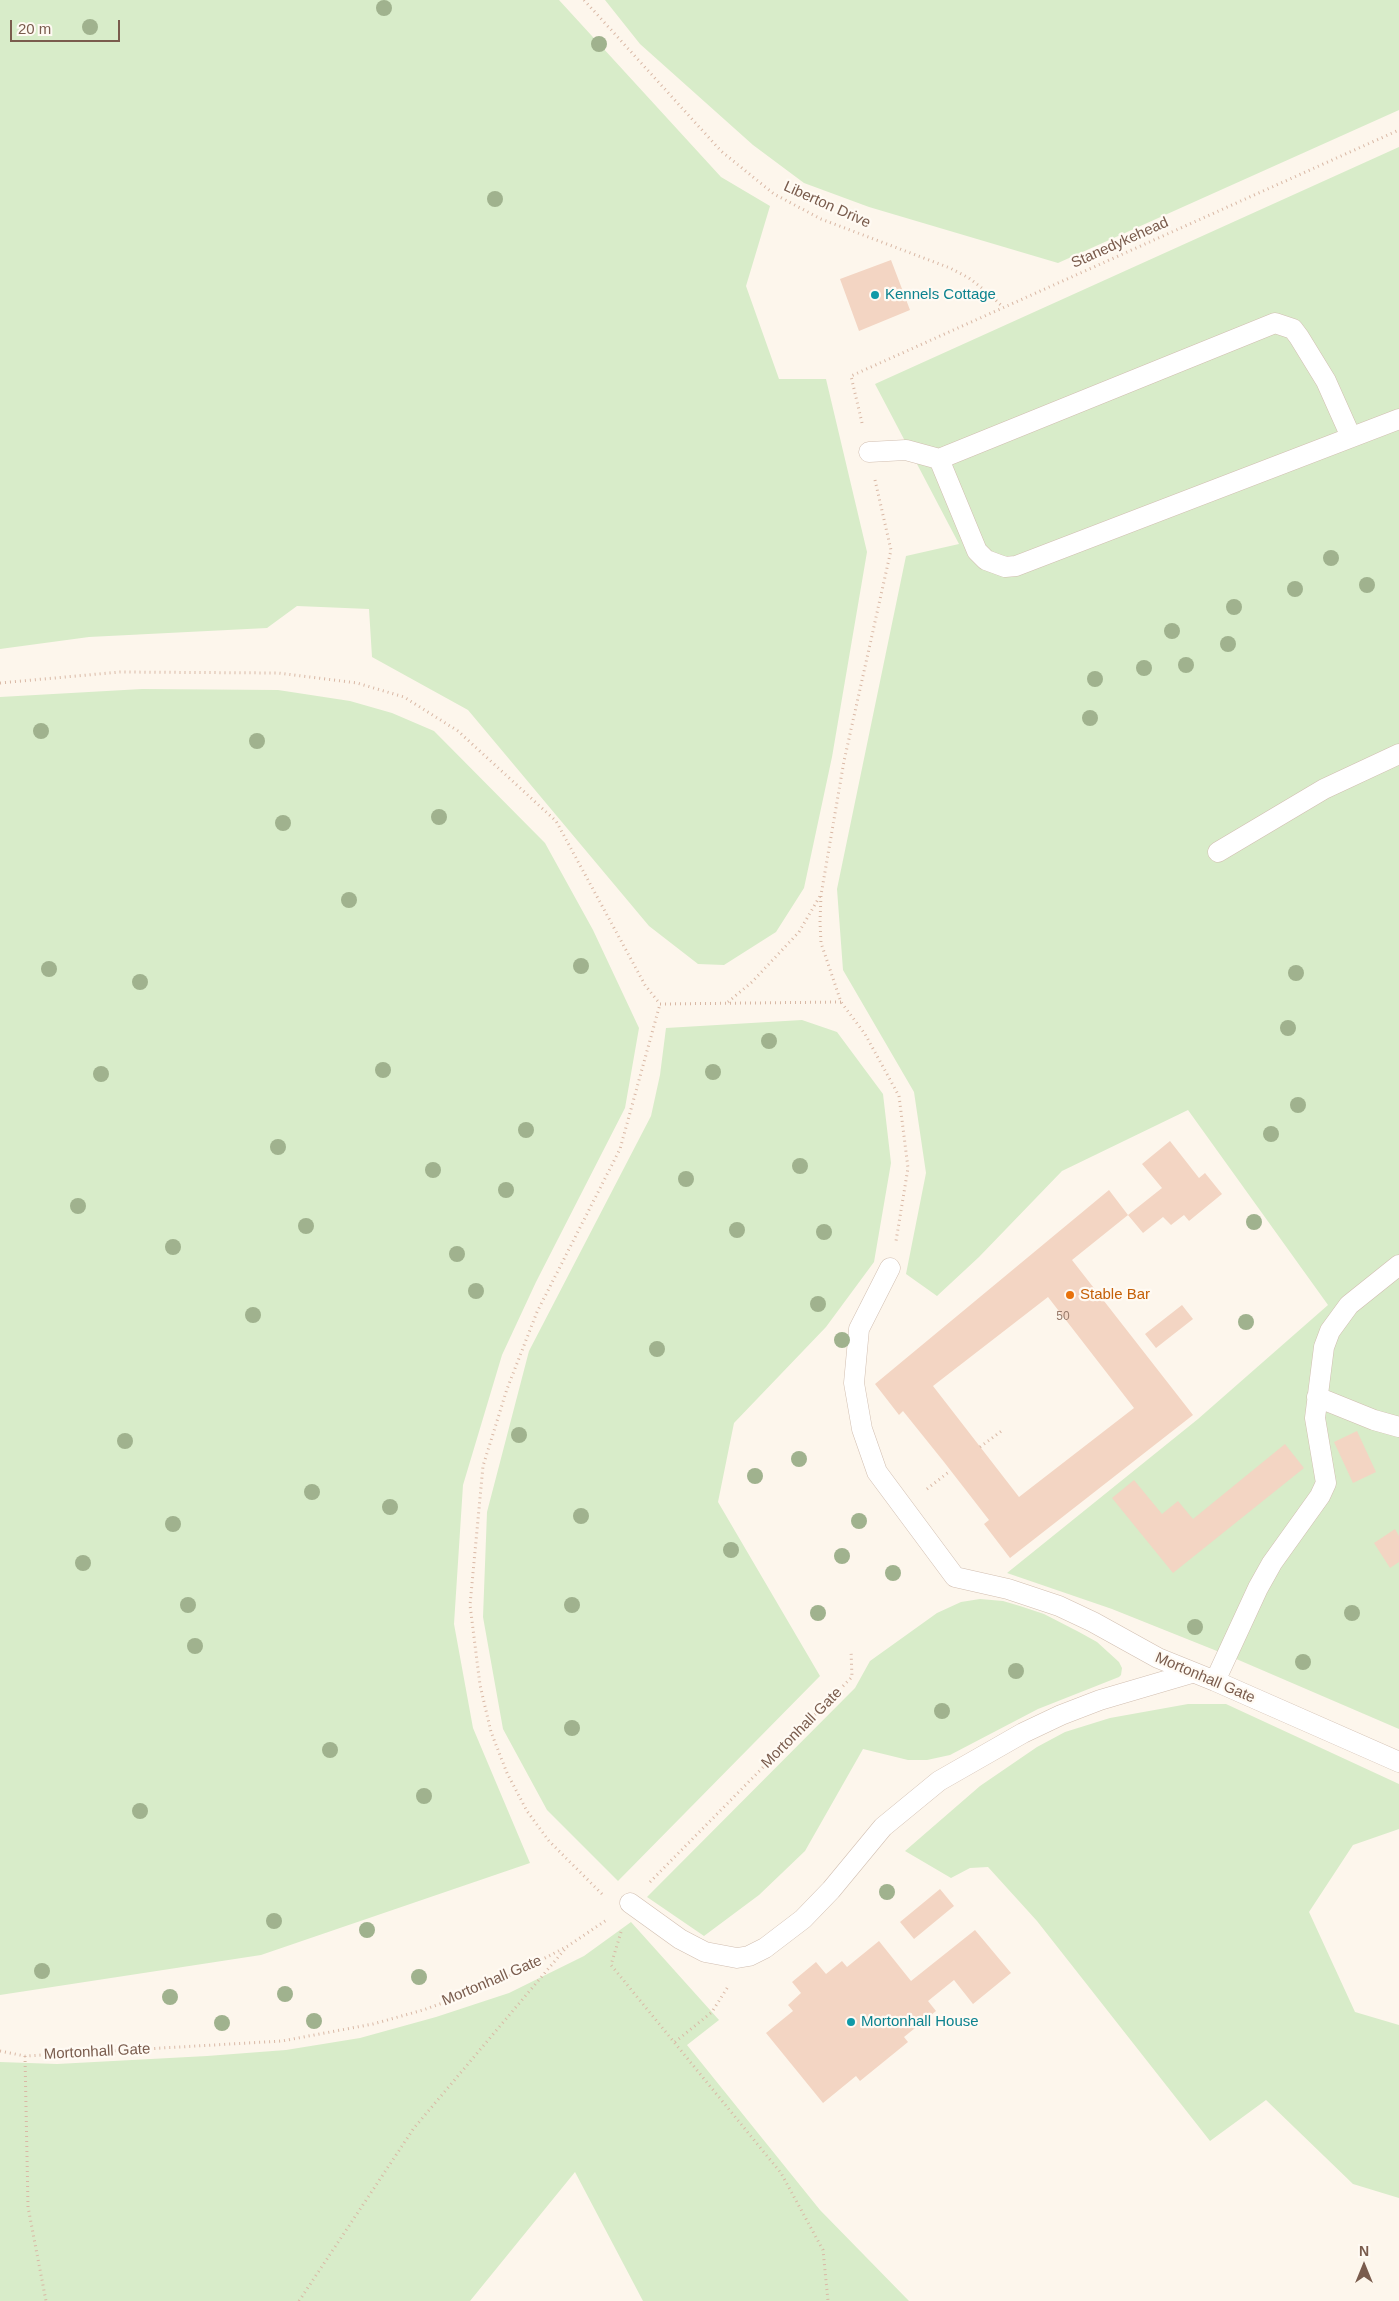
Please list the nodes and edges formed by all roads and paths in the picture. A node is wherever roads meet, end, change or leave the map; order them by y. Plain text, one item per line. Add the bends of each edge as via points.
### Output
1 (584, 0) edge
2 (1399, 130) edge
3 (1003, 307) junction
4 (1399, 419) edge
5 (1351, 436) junction
6 (869, 452) junction
7 (939, 459) junction
8 (0, 683) edge
9 (1399, 754) edge
10 (1218, 852) dead end
11 (821, 895) junction
12 (727, 1002) junction
13 (841, 1002) junction
14 (660, 1004) junction
15 (1399, 1265) edge
16 (890, 1268) joint
17 (1317, 1397) junction
18 (1399, 1427) edge
19 (1003, 1430) dead end
20 (980, 1447) dead end
21 (851, 1650) dead end
22 (1192, 1673) junction
23 (1215, 1681) junction
24 (1399, 1762) edge
25 (624, 1907) junction
26 (568, 1946) junction
27 (738, 1958) junction
28 (675, 2042) junction
29 (0, 2051) edge
30 (24, 2056) junction
31 (46, 2301) edge
32 (299, 2301) edge
33 (828, 2301) edge

1 - 3 path, Liberton Drive via 721,151 774,194 821,219 950,268 975,282
2 - 3 path, Stanedykehead
3 - 6 path, Stanedykehead via 851,376
4 - 5 lane
5 - 7 lane via 1016,566 1005,567 986,560 977,551
5 - 7 lane via 1326,382 1299,337 1293,329 1275,323
6 - 7 lane via 906,450
6 - 11 path via 892,550 844,761
8 - 14 path via 120,672 278,673 357,682 404,697 458,732 556,821 645,985
9 - 10 lane via 1324,789
11 - 12 path via 799,932 752,982
11 - 13 path via 821,943
12 - 13 path
12 - 14 path
13 - 16 path via 865,1034 899,1096 908,1168
14 - 25 path via 620,1149 537,1312 507,1389 483,1466 470,1605 480,1685 491,1732 507,1773 527,1812 549,1841
15 - 17 lane via 1349,1305 1339,1317 1324,1347
16 - 22 lane, Mortonhall Gate via 860,1329 854,1383 862,1429 877,1472 955,1577 1008,1589 1059,1606
17 - 18 lane
17 - 23 lane via 1316,1434 1326,1484 1272,1563
19 - 20 path
21 - 25 path, Mortonhall Gate via 852,1678
22 - 23 lane, Mortonhall Gate
22 - 27 lane via 1061,1715 1023,1732 939,1781 882,1827 804,1919 765,1948
23 - 24 lane, Mortonhall Gate
25 - 26 path, Mortonhall Gate
25 - 27 lane via 691,1946
25 - 28 path via 611,1965
26 - 30 path, Mortonhall Gate via 476,1991 373,2024 282,2041
26 - 32 path via 414,2128
27 - 28 path via 719,2004
28 - 33 path via 782,2173 823,2250
29 - 30 path, Mortonhall Gate
30 - 31 path via 28,2207

